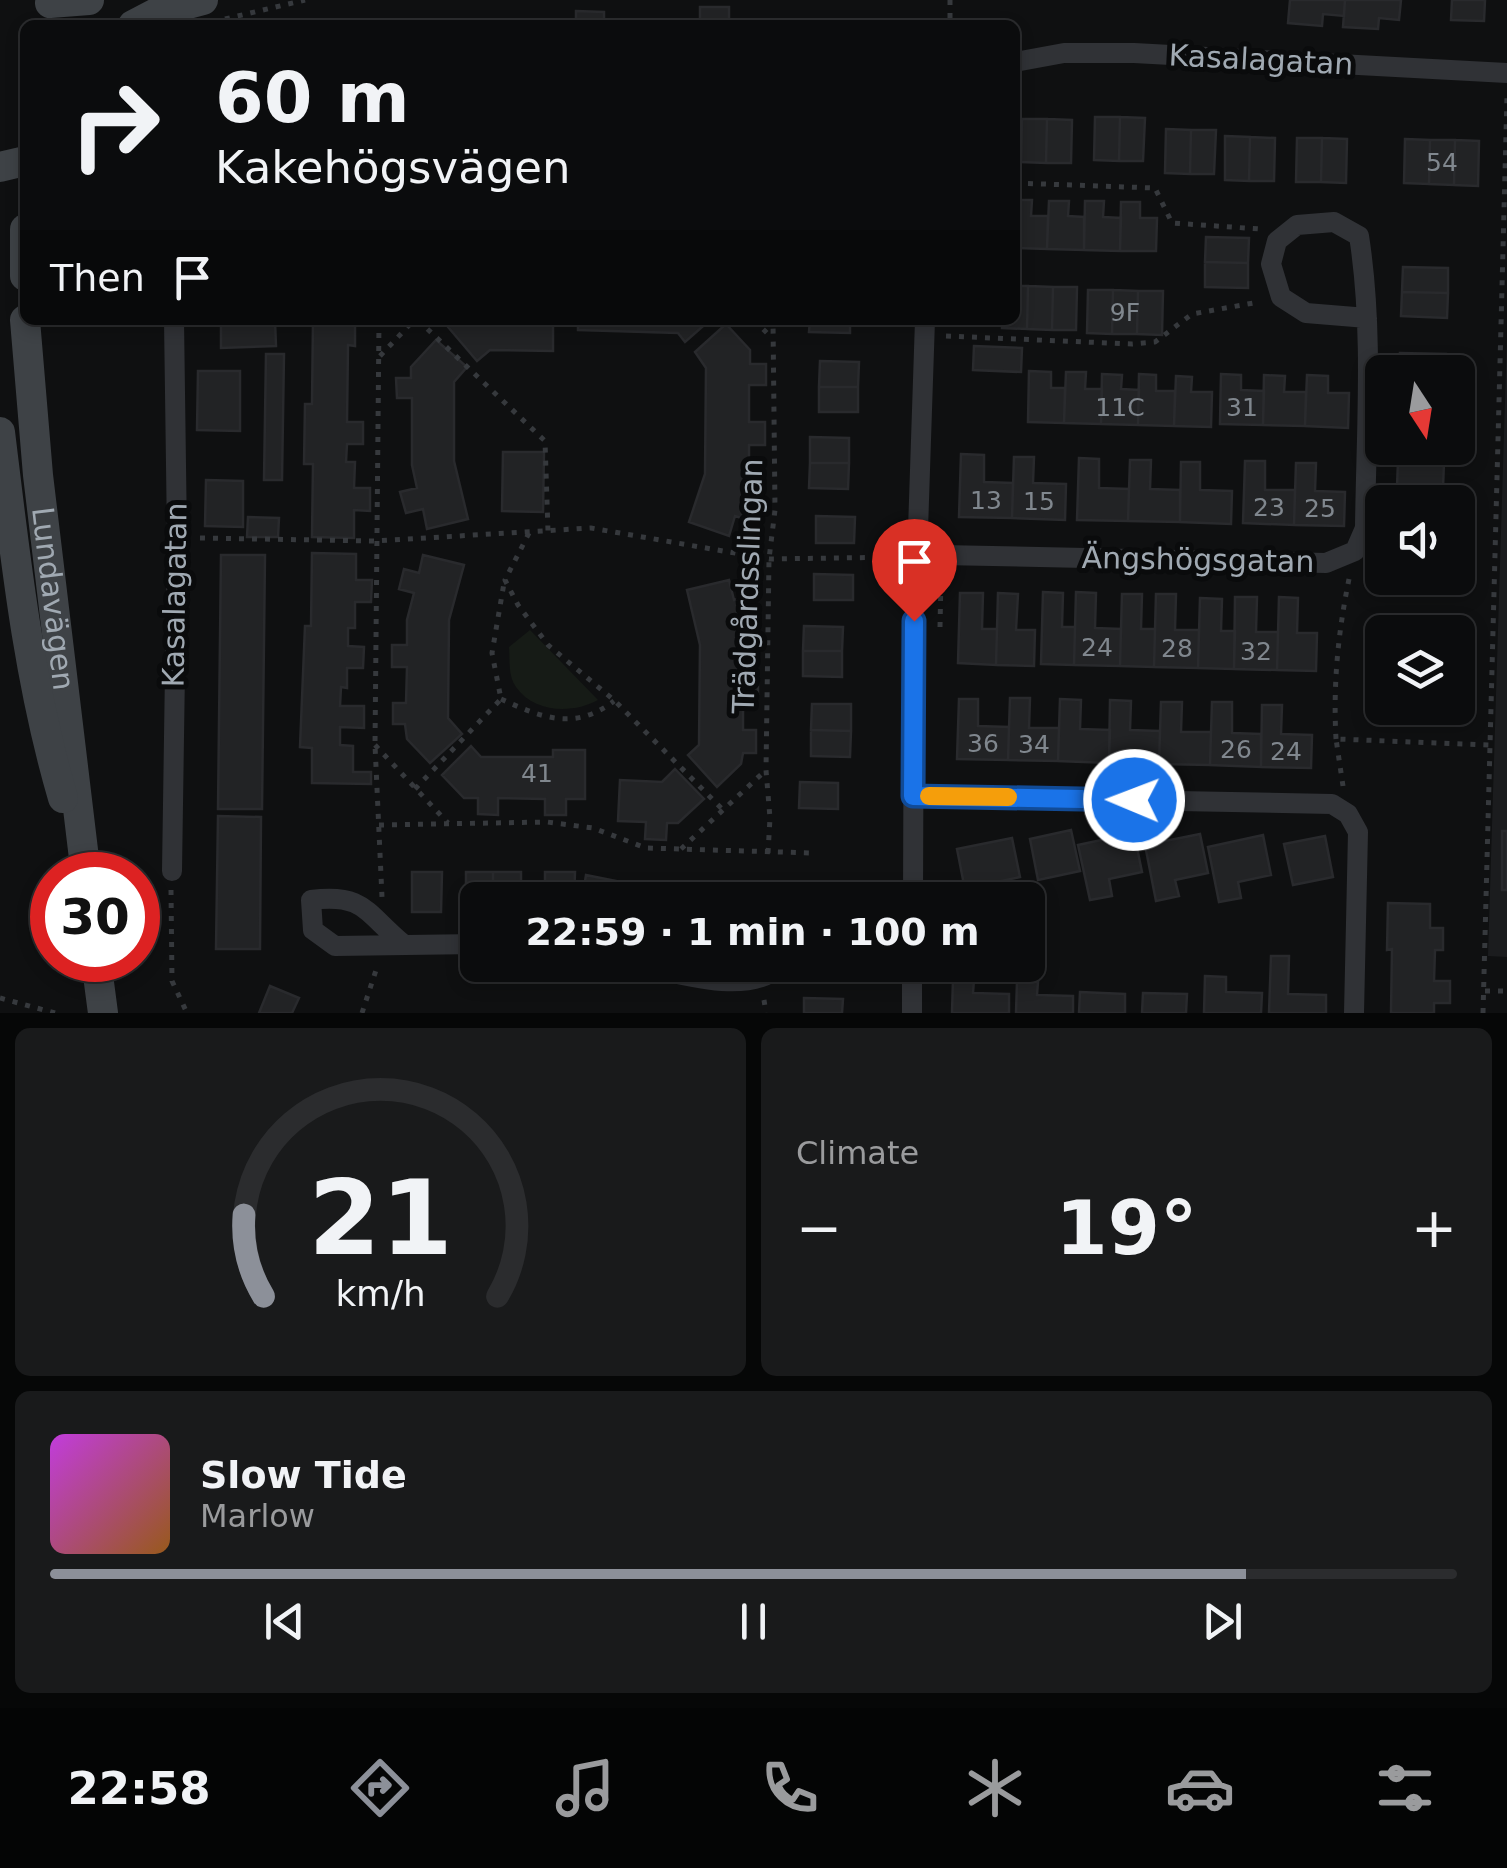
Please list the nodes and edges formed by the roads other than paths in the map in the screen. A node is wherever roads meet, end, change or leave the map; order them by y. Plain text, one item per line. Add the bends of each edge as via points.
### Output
1 (89, 0) edge
2 (55, 9) edge
3 (210, 10) edge
4 (143, 20) edge
5 (1020, 61) edge
6 (1507, 73) edge
7 (1367, 318) junction
8 (26, 325) edge
9 (174, 325) edge
10 (931, 330) edge
11 (0, 432) edge
12 (914, 621) dead end
13 (913, 796) junction
14 (79, 852) edge
15 (83, 852) edge
16 (172, 871) road end
17 (913, 882) edge
18 (390, 938) road end
19 (460, 943) edge
20 (99, 982) edge
21 (912, 982) edge
22 (103, 1013) edge
23 (912, 1013) edge
24 (1354, 1013) edge

1 - 2 main road
3 - 4 main road via 158,12
5 - 6 street, Kasalagatan via 1064,52 1134,52
7 - 7 street, Ängshögsgatan via 1360,236 1334,222 1296,225 1277,241 1271,264 1281,297 1306,312
7 - 10 street, Ängshögsgatan via 1364,528 1355,551 1326,563 933,552 918,530
8 - 15 main road, Lundavägen
9 - 16 street, Kasalagatan
11 - 14 main road, Lundavägen via 44,731
12 - 13 street
13 - 17 street
13 - 24 street via 1332,804 1358,832
18 - 19 street
20 - 22 main road
21 - 23 street

